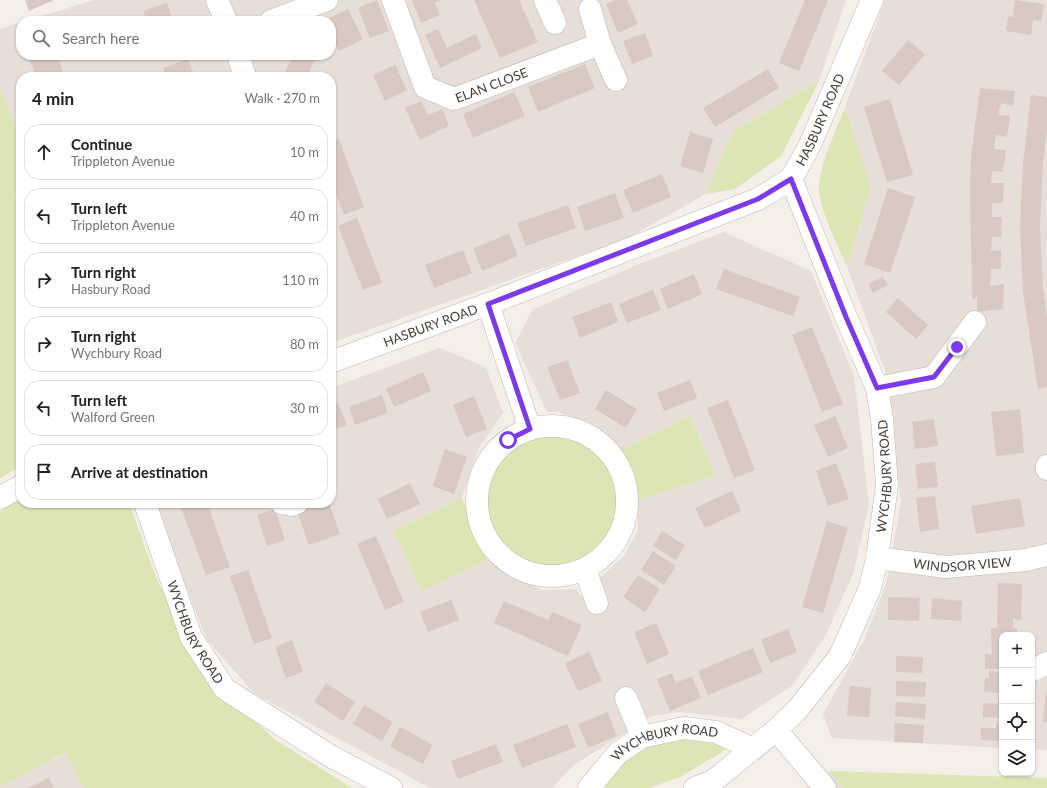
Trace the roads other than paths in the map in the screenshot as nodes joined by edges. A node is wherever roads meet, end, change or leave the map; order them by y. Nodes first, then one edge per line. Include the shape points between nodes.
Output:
1 (217, 0) edge
2 (326, 0) edge
3 (393, 0) edge
4 (545, 0) edge
5 (872, 0) edge
6 (590, 9) dead end
7 (224, 16) edge
8 (284, 16) edge
9 (555, 23) dead end
10 (600, 44) junction
11 (240, 60) edge
12 (243, 72) edge
13 (616, 80) dead end
14 (791, 179) junction
15 (488, 304) junction
16 (975, 322) dead end
17 (336, 354) edge
18 (877, 388) junction
19 (530, 429) junction
20 (1047, 466) edge
21 (1047, 469) edge
22 (16, 489) edge
23 (0, 498) edge
24 (146, 508) edge
25 (1047, 555) edge
26 (877, 558) junction
27 (585, 569) junction
28 (597, 603) dead end
29 (626, 698) dead end
30 (776, 730) junction
31 (642, 737) junction
32 (753, 749) junction
33 (391, 788) edge
34 (589, 788) edge
35 (695, 788) edge
36 (825, 788) edge

1 - 7 street
2 - 8 street
3 - 10 street, ELAN CLOSE via 425,87 454,99
4 - 9 street
5 - 14 street, HASBURY ROAD via 809,147
6 - 10 street
10 - 13 street
11 - 12 street
14 - 15 street, HASBURY ROAD via 758,199
14 - 18 street, WYCHBURY ROAD
15 - 17 street, HASBURY ROAD
15 - 19 street
16 - 18 street via 934,377
18 - 26 street, WYCHBURY ROAD via 887,485
19 - 27 street via 554,426 578,431 600,443 616,462 625,485 626,510 619,534 605,554
19 - 27 street via 508,440 494,453 479,480 476,505 482,529 494,550 514,566 536,575 561,576
20 - 21 street
22 - 23 street
24 - 33 street, WYCHBURY ROAD via 191,637 225,689 332,757
25 - 26 street, WINDSOR VIEW via 1026,560 946,567
26 - 30 street, WYCHBURY ROAD via 870,588 840,656 797,710
27 - 28 street
29 - 31 street
30 - 32 street, WYCHBURY ROAD
30 - 36 street
31 - 32 street, WYCHBURY ROAD via 684,728 716,732
31 - 34 street, WYCHBURY ROAD via 618,753
32 - 35 street, WYCHBURY ROAD via 713,781

